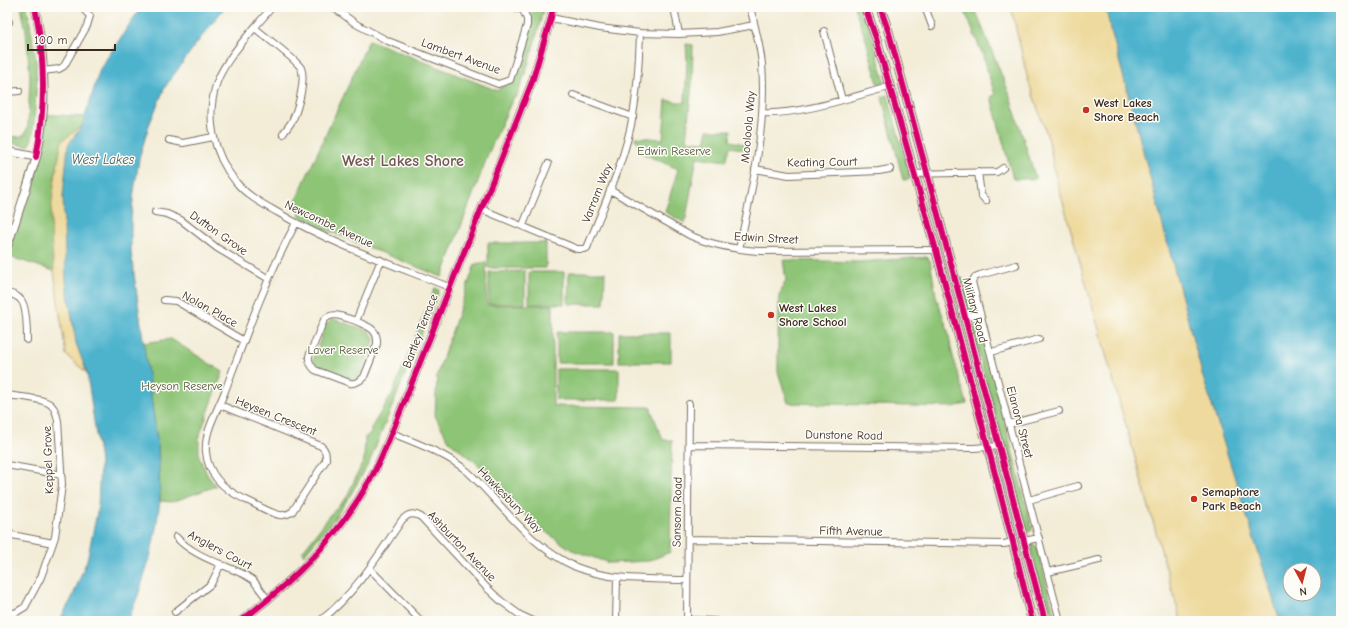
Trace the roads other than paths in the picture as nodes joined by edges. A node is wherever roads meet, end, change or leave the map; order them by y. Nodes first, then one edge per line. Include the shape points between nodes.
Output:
1 (35, 7) edge
2 (81, 7) edge
3 (272, 7) edge
4 (333, 7) edge
5 (514, 7) edge
6 (553, 7) edge
7 (674, 7) edge
8 (750, 7) edge
9 (865, 7) edge
10 (880, 7) edge
11 (925, 7) edge
12 (551, 18) junction
13 (754, 25) junction
14 (932, 26) dead end
15 (255, 28) junction
16 (824, 31) dead end
17 (640, 33) junction
18 (679, 34) junction
19 (43, 71) junction
20 (888, 87) junction
21 (19, 91) dead end
22 (7, 92) edge
23 (573, 95) dead end
24 (842, 100) junction
25 (762, 113) junction
26 (633, 117) junction
27 (283, 134) dead end
28 (213, 137) junction
29 (169, 140) dead end
30 (7, 151) edge
31 (36, 157) junction
32 (548, 164) dead end
33 (1003, 168) dead end
34 (755, 169) junction
35 (890, 169) dead end
36 (978, 172) junction
37 (927, 173) junction
38 (913, 174) junction
39 (610, 190) junction
40 (986, 201) dead end
41 (481, 209) junction
42 (154, 212) dead end
43 (296, 223) junction
44 (522, 225) junction
45 (7, 248) edge
46 (739, 250) junction
47 (936, 250) junction
48 (381, 260) junction
49 (1016, 265) dead end
50 (269, 279) junction
51 (449, 287) junction
52 (7, 293) edge
53 (164, 300) dead end
54 (980, 313) junction
55 (966, 317) junction
56 (356, 321) junction
57 (1039, 339) dead end
58 (27, 340) dead end
59 (244, 341) junction
60 (991, 352) junction
61 (7, 395) edge
62 (689, 404) dead end
63 (220, 405) junction
64 (1059, 411) dead end
65 (1009, 424) junction
66 (392, 433) junction
67 (689, 444) junction
68 (999, 446) junction
69 (987, 447) junction
70 (7, 465) edge
71 (62, 475) junction
72 (1078, 486) dead end
73 (1029, 500) junction
74 (7, 534) edge
75 (176, 537) dead end
76 (1038, 538) junction
77 (688, 539) junction
78 (1024, 541) junction
79 (1013, 542) junction
80 (53, 543) junction
81 (1099, 560) dead end
82 (221, 564) junction
83 (370, 569) junction
84 (1048, 572) junction
85 (617, 578) junction
86 (687, 580) junction
87 (268, 600) junction
88 (7, 612) edge
89 (175, 612) dead end
90 (324, 620) edge
91 (241, 621) edge
92 (420, 621) edge
93 (533, 621) edge
94 (616, 621) edge
95 (687, 621) edge
96 (715, 621) edge
97 (1032, 621) edge
98 (1045, 621) edge
99 (1060, 621) edge

1 - 19 street
2 - 19 street via 90,16 64,66
3 - 15 street, Newcombe Avenue
4 - 5 street, Lambert Avenue via 356,24 388,41 498,84 510,80 527,25 523,10
6 - 12 street, Bartley Terrace
7 - 18 street
8 - 13 street, Mooloola Way
9 - 20 main road, Military Road via 876,38
10 - 37 main road, Military Road
11 - 14 street
12 - 17 street
12 - 41 street, Bartley Terrace via 532,82
13 - 18 street via 717,32
13 - 25 street, Mooloola Way via 762,64
15 - 27 street via 295,61 303,75 293,119
15 - 28 street, Newcombe Avenue via 227,62 217,82 211,116
16 - 24 street
17 - 18 street
17 - 26 street, Varram Way
19 - 31 street via 43,114
20 - 24 street
20 - 38 main road, Military Road
21 - 22 street
23 - 26 street
24 - 25 street via 812,107
25 - 34 street, Mooloola Way
26 - 39 street, Varram Way
28 - 29 street via 183,143
28 - 43 street, Newcombe Avenue via 220,156 236,183
30 - 31 street
31 - 45 street
32 - 44 street
33 - 36 street via 997,172
34 - 35 street, Keating Court via 789,175
34 - 46 street, Mooloola Way
36 - 37 street
36 - 40 street via 981,195
37 - 38 street
37 - 55 main road, Military Road
38 - 47 main road, Military Road
39 - 44 street, Varram Way via 587,248 577,249
39 - 46 street, Edwin Street via 696,238
41 - 44 street, Varram Way
41 - 51 street, Bartley Terrace
42 - 50 street, Dutton Grove via 181,220 217,248
43 - 48 street, Newcombe Avenue
43 - 50 street, Heysen Crescent
46 - 47 street, Edwin Street
47 - 69 main road, Military Road
48 - 51 street, Newcombe Avenue
48 - 56 street
49 - 54 street, Elanora Street via 975,277 972,282
50 - 59 street, Heysen Crescent
51 - 66 street, Bartley Terrace
52 - 58 street via 21,300 23,304
53 - 59 street, Nolan Place via 176,301
54 - 55 street
54 - 60 street, Elanora Street
55 - 68 main road, Military Road
56 - 56 street via 337,314 324,320 309,356 309,362 315,370 350,383 364,377 377,339 373,330
57 - 60 street
59 - 63 street, Heysen Crescent
60 - 65 street, Elanora Street
61 - 71 street, Keppel Grove via 52,405 58,421
62 - 67 street, Sansom Road
63 - 63 street, Heysen Crescent via 206,443 208,460 217,480 233,494 278,515 292,512 326,460 323,448
64 - 65 street
65 - 73 street, Elanora Street
66 - 85 street, Hawkesbury Way via 440,453 468,472 522,530 553,555 576,567
66 - 87 street, Bartley Terrace via 370,480 346,518 316,555
67 - 69 street, Dunstone Road
67 - 77 street, Sansom Road
68 - 69 street, Dunstone Road
68 - 78 main road, Military Road
69 - 79 main road, Military Road
70 - 71 street
71 - 80 street, Keppel Grove
72 - 73 street
73 - 76 street, Elanora Street
74 - 80 street
75 - 82 street, Anglers Court via 183,545
76 - 78 street
76 - 84 street, Elanora Street
77 - 79 street, Fifth Avenue via 1004,544
77 - 86 street, Sansom Road
78 - 98 main road, Military Road
79 - 97 main road, Military Road
80 - 88 street, Keppel Grove via 41,577 24,607 15,613
81 - 84 street
82 - 87 street, Anglers Court via 252,580
82 - 89 street via 211,584
83 - 90 street, Ashburton Avenue
83 - 92 street
83 - 93 street, Ashburton Avenue via 402,520 406,516 416,514 501,601
84 - 99 street, Elanora Street
85 - 86 street, Hawkesbury Way
85 - 94 street
86 - 95 street, Sansom Road
87 - 91 street, Bartley Terrace
95 - 96 street

